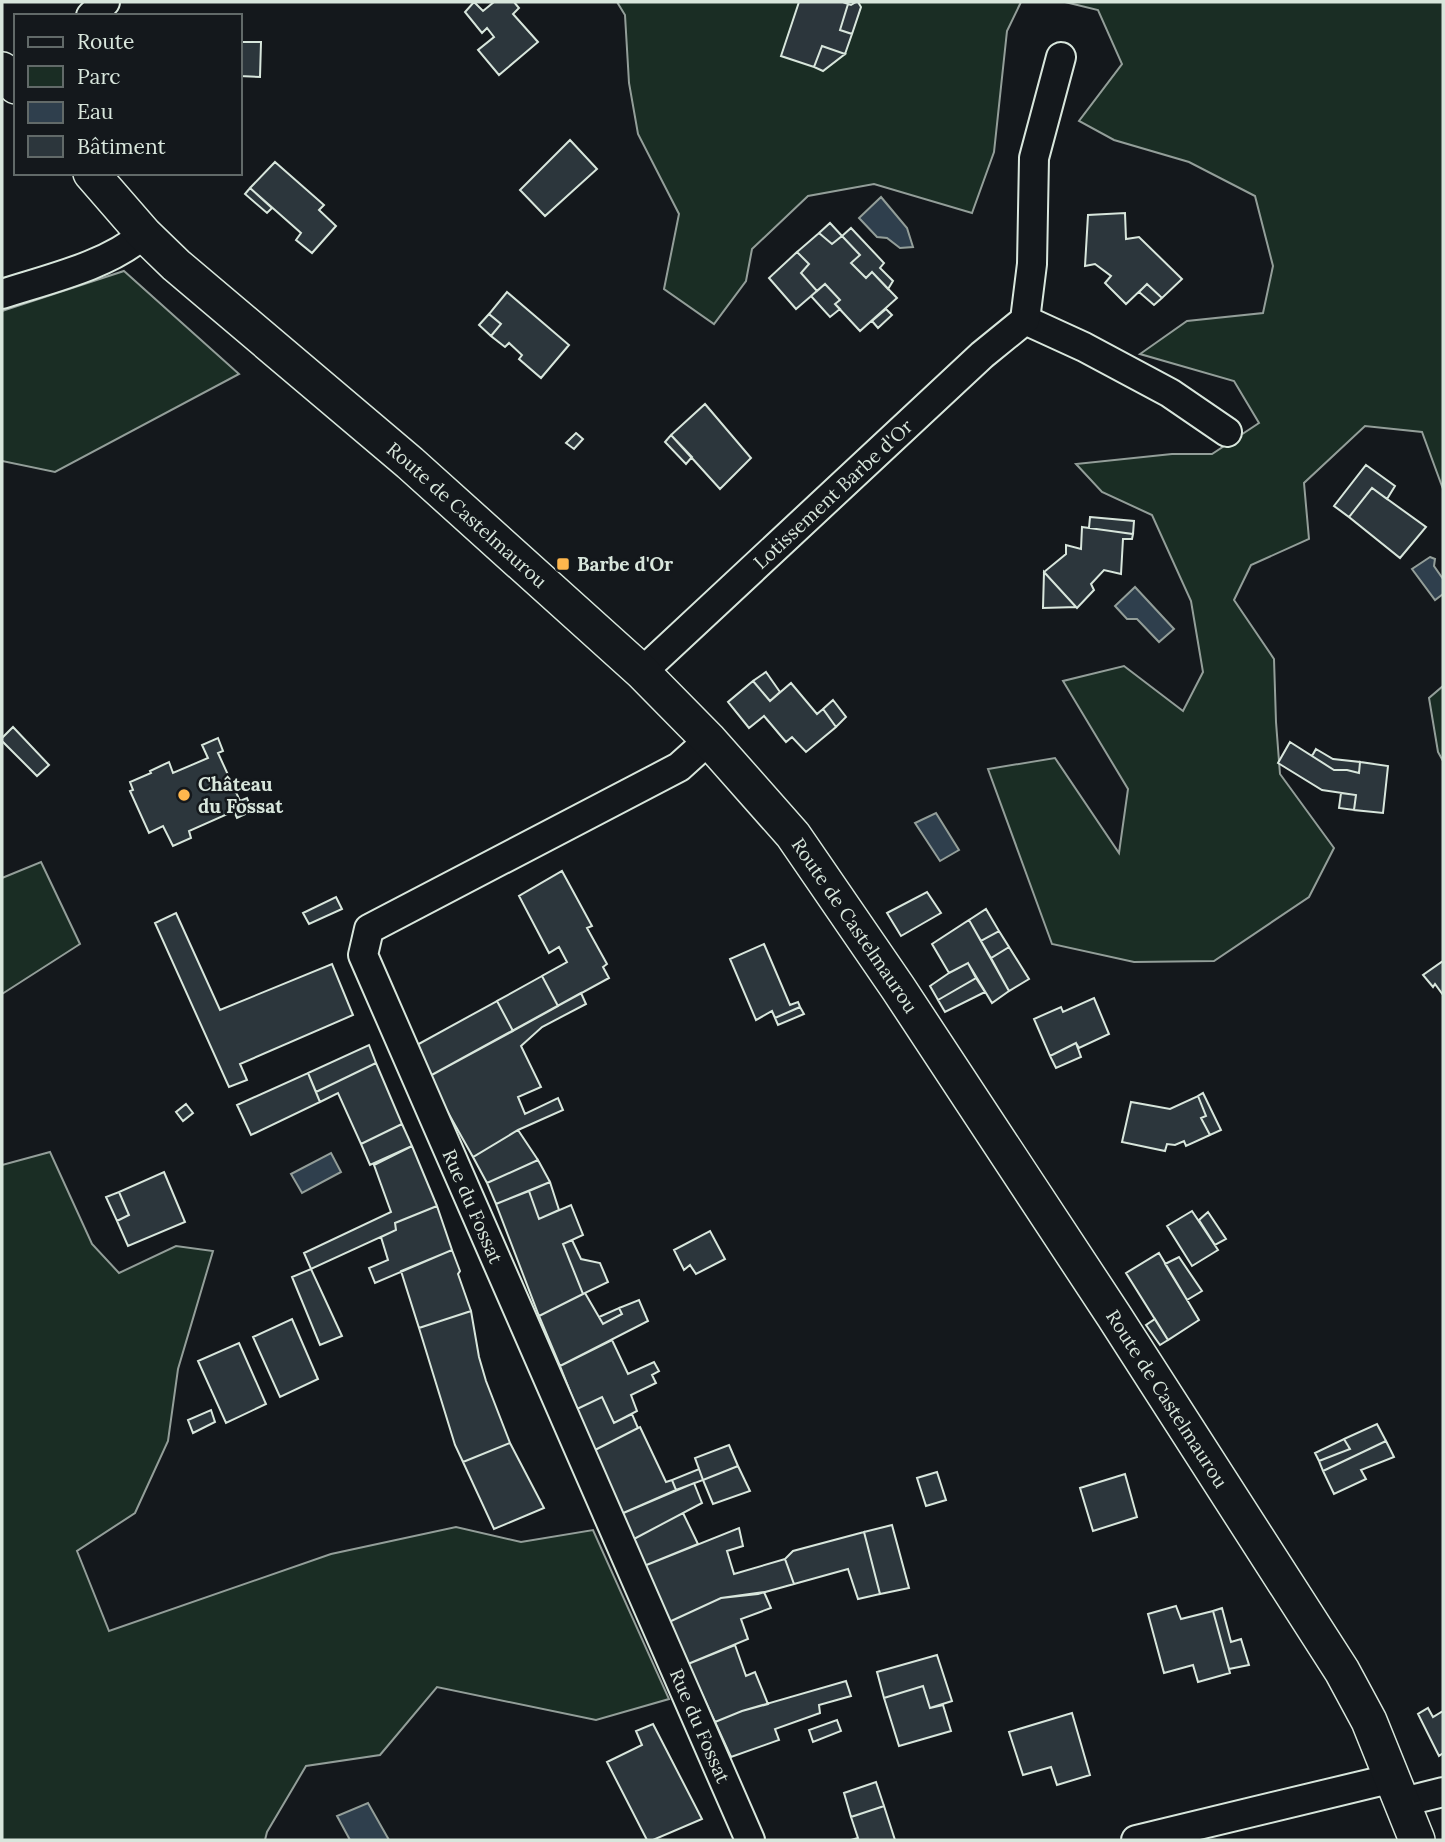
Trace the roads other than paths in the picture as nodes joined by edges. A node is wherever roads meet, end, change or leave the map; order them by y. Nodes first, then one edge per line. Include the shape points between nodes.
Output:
1 (1061, 57) dead end
2 (2, 70) edge
3 (14, 84) edge
4 (93, 175) edge
5 (144, 234) junction
6 (2, 294) edge
7 (1025, 320) junction
8 (1227, 432) dead end
9 (642, 672) junction
10 (709, 740) junction
11 (1397, 1791) junction
12 (1443, 1793) edge
13 (750, 1840) edge
14 (1136, 1840) edge
15 (1417, 1840) edge

1 - 7 street via 1034,158 1032,264
2 - 3 street
4 - 5 street, Route de Castelmaurou
5 - 6 street via 96,263
5 - 9 street, Route de Castelmaurou via 410,463
7 - 8 street via 1170,393
7 - 9 street, Lotissement Barbe d'Or via 971,364
9 - 10 street, Route de Castelmaurou
10 - 11 street, Route de Castelmaurou via 793,835 1114,1316 1342,1671
10 - 13 street, Rue du Fossat via 678,767 369,929 363,955
11 - 12 street via 1419,1798
11 - 14 street via 1377,1782
11 - 15 street, Route de Castelmaurou

